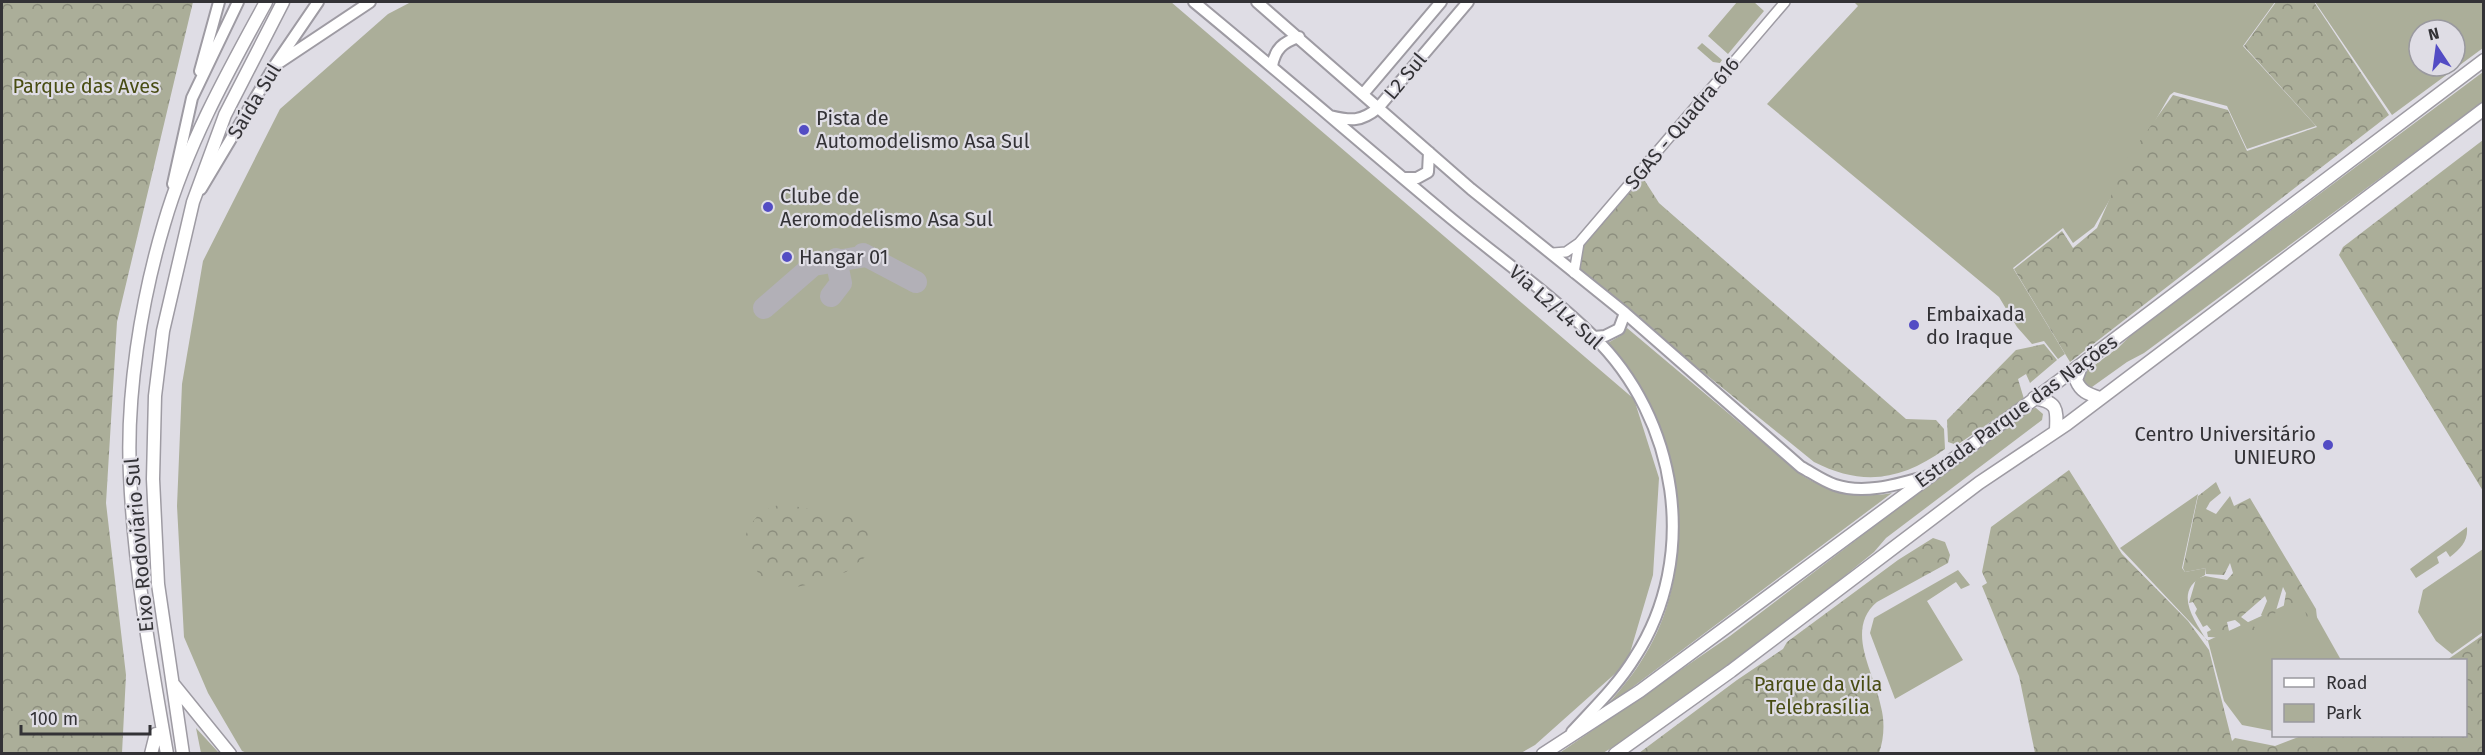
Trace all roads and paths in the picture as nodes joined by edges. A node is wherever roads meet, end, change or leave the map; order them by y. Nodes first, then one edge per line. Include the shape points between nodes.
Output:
1 (219, 2) edge
2 (238, 2) edge
3 (266, 2) edge
4 (283, 2) edge
5 (318, 2) edge
6 (370, 2) edge
7 (1194, 2) edge
8 (1257, 2) edge
9 (1442, 2) edge
10 (1468, 2) edge
11 (1785, 2) edge
12 (1299, 37) junction
13 (2484, 60) edge
14 (275, 65) junction
15 (1272, 66) junction
16 (1363, 94) junction
17 (192, 98) junction
18 (1378, 108) junction
19 (2484, 109) edge
20 (1327, 115) junction
21 (1429, 152) junction
22 (1403, 178) junction
23 (194, 202) junction
24 (164, 223) junction
25 (1579, 243) junction
26 (1553, 253) junction
27 (1574, 273) junction
28 (1624, 313) junction
29 (1594, 337) junction
30 (2083, 363) junction
31 (2034, 398) junction
32 (2100, 398) junction
33 (2056, 430) junction
34 (1928, 476) junction
35 (174, 685) junction
36 (156, 691) junction
37 (156, 734) junction
38 (1562, 743) junction
39 (184, 749) edge
40 (151, 753) edge
41 (159, 753) edge
42 (167, 753) edge
43 (230, 753) edge
44 (1543, 753) edge
45 (1615, 753) edge

1 - 17 main road
2 - 17 main road
3 - 24 highway, Eixo Rodoviário Sul via 195,139
4 - 23 highway, Eixo Rodoviário Sul via 225,115
5 - 14 main road, Saída Sul
6 - 14 main road
7 - 15 main road, Via L2/L4 Sul
8 - 12 main road, Via L2/L4 Sul
9 - 16 main road, L2 Sul
10 - 18 main road, L2 Sul
11 - 25 street, SGAS - Quadra 616
12 - 15 main road via 1278,48
12 - 16 main road, Via L2/L4 Sul
13 - 30 highway, Estrada Parque das Nações
14 - 23 main road, Saída Sul
15 - 20 main road, Via L2/L4 Sul
16 - 18 main road, Via L2/L4 Sul
17 - 24 main road
18 - 20 main road, L2 Sul via 1357,121
18 - 21 main road, Via L2/L4 Sul
19 - 32 highway, Estrada Parque das Nações
20 - 22 main road, Via L2/L4 Sul
21 - 22 main road via 1428,171 1417,178
21 - 26 main road, Via L2/L4 Sul
22 - 29 main road, Via L2/L4 Sul
23 - 35 highway, Eixo Rodoviário Sul via 163,331 155,396 153,479 158,584
24 - 36 highway, Eixo Rodoviário Sul via 148,285 132,396 129,474 138,571
25 - 26 street, SGAS - Quadra 616 via 1566,252
25 - 27 street
26 - 27 main road, Via L2/L4 Sul
27 - 28 main road, Via L2/L4 Sul
28 - 29 main road via 1619,328
28 - 34 main road, Via L2/L4 Sul via 1801,467 1835,485 1857,489
29 - 38 main road, Via L2/L4 Sul via 1634,387 1660,440 1670,483 1673,532 1668,579 1635,657
30 - 31 highway, Estrada Parque das Nações
30 - 32 highway via 2076,380 2079,387
31 - 33 highway via 2053,405
31 - 34 highway, Estrada Parque das Nações
32 - 33 highway, Estrada Parque das Nações
33 - 45 highway, Estrada Parque das Nações
34 - 38 highway, Estrada Parque das Nações via 1640,691
35 - 39 highway, Eixo Rodoviário Sul
35 - 43 highway
36 - 37 highway
36 - 42 highway, Eixo Rodoviário Sul
37 - 40 highway
37 - 41 highway
38 - 44 highway, Estrada Parque das Nações

